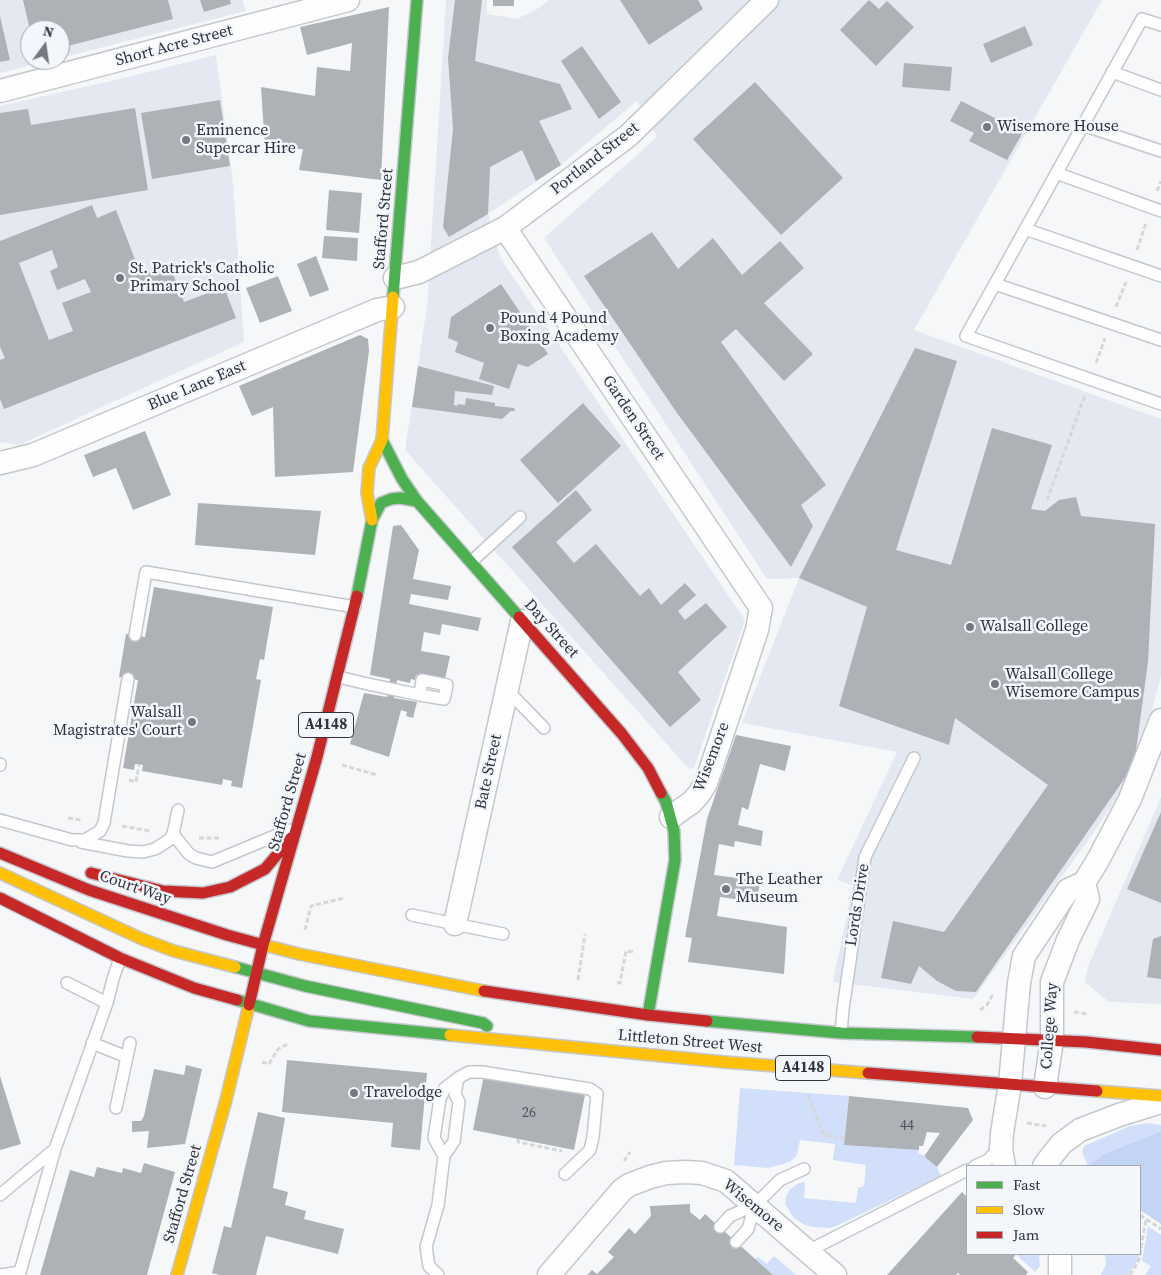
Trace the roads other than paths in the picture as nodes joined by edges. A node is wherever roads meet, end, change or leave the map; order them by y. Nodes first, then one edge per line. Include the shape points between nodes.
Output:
1 (348, 0) edge
2 (417, 0) edge
3 (767, 0) edge
4 (1161, 25) edge
5 (1112, 72) junction
6 (1161, 90) edge
7 (0, 91) edge
8 (1083, 125) junction
9 (1161, 151) edge
10 (1056, 173) junction
11 (1161, 211) edge
12 (504, 228) junction
13 (1025, 229) junction
14 (1161, 276) edge
15 (395, 278) junction
16 (995, 284) junction
17 (393, 306) junction
18 (1161, 340) edge
19 (1161, 404) edge
20 (382, 440) junction
21 (0, 463) edge
22 (381, 467) dead end
23 (417, 501) junction
24 (520, 517) dead end
25 (372, 520) junction
26 (471, 562) junction
27 (355, 607) junction
28 (761, 608) joint
29 (522, 621) junction
30 (135, 636) dead end
31 (338, 677) junction
32 (128, 679) dead end
33 (507, 690) junction
34 (420, 695) dead end
35 (1161, 720) edge
36 (544, 728) dead end
37 (914, 758) dead end
38 (178, 810) dead end
39 (671, 818) junction
40 (0, 820) edge
41 (298, 828) junction
42 (173, 834) junction
43 (72, 840) junction
44 (0, 852) edge
45 (64, 866) dead end
46 (35, 868) junction
47 (83, 871) dead end
48 (0, 873) edge
49 (1084, 883) junction
50 (0, 898) edge
51 (412, 915) dead end
52 (455, 924) junction
53 (504, 934) dead end
54 (263, 945) junction
55 (120, 958) junction
56 (256, 974) junction
57 (67, 983) dead end
58 (107, 1003) junction
59 (249, 1005) junction
60 (648, 1015) junction
61 (634, 1024) dead end
62 (841, 1033) junction
63 (1013, 1038) junction
64 (612, 1039) dead end
65 (502, 1040) junction
66 (1052, 1040) junction
67 (92, 1043) junction
68 (130, 1043) dead end
69 (597, 1049) junction
70 (1161, 1050) edge
71 (127, 1057) junction
72 (458, 1078) junction
73 (1010, 1084) junction
74 (1045, 1087) junction
75 (1161, 1096) edge
76 (1161, 1102) edge
77 (116, 1108) dead end
78 (55, 1149) junction
79 (444, 1156) junction
80 (1003, 1156) edge
81 (977, 1165) edge
82 (1045, 1165) edge
83 (804, 1169) dead end
84 (966, 1171) edge
85 (565, 1174) dead end
86 (0, 1195) edge
87 (755, 1205) junction
88 (720, 1227) dead end
89 (736, 1242) dead end
90 (816, 1247) dead end
91 (1060, 1255) edge
92 (0, 1275) edge
93 (177, 1275) edge
94 (438, 1275) edge
95 (549, 1275) edge
96 (835, 1275) edge
97 (1060, 1275) edge

1 - 7 street, Short Acre Street
2 - 15 main road, Stafford Street
3 - 12 street, Portland Street via 628,136
4 - 5 lane via 1142,19
5 - 6 lane
5 - 8 lane
8 - 9 lane
8 - 10 lane
10 - 11 lane
10 - 13 lane
12 - 15 street, Portland Street via 419,272
12 - 28 street, Garden Street
13 - 14 lane
13 - 16 lane
15 - 17 main road, Stafford Street
16 - 18 lane
16 - 19 lane via 966,336
17 - 20 main road, Stafford Street
17 - 21 street, Blue Lane East via 33,455
20 - 22 lane
20 - 23 main road, Stafford Street
20 - 25 main road, Stafford Street via 369,468 366,492
23 - 25 main road, Stafford Street / A4148 via 381,499
23 - 26 main road, Day Street
24 - 26 lane
25 - 27 main road, Stafford Street / A4148
26 - 29 main road, Day Street
27 - 30 lane via 146,572
27 - 31 main road, Stafford Street / A4148
28 - 39 street, Wisemore via 706,783 700,794
29 - 33 street, Bate Street
29 - 39 main road, Day Street via 637,753 658,786
31 - 34 lane
31 - 41 main road, Stafford Street / A4148
32 - 43 lane via 104,823 100,831 85,840
33 - 36 lane
33 - 52 street, Bate Street
35 - 49 street, College Way via 1130,798
37 - 62 lane, Lords Drive via 865,857
38 - 42 lane
39 - 60 main road via 675,860
40 - 43 lane
41 - 42 lane via 212,862 188,854
41 - 47 main road via 265,869 230,886 202,893 163,891
41 - 54 main road, Stafford Street / A4148
42 - 43 lane via 163,845 143,852
44 - 46 main road, Court Way / A4148
45 - 46 main road
46 - 54 main road, Court Way / A4148 via 135,906
48 - 56 main road via 142,939
49 - 63 street, College Way via 1068,890 1024,956
49 - 66 street, College Way via 1088,899 1052,982
50 - 55 main road, A4148
51 - 52 lane
52 - 53 lane
54 - 56 main road, Stafford Street
54 - 60 main road, Littleton Street West / A4148 via 462,988
55 - 58 lane
55 - 59 main road, A4148 via 194,988
56 - 59 main road, Stafford Street
56 - 65 main road via 483,1023
57 - 58 lane
58 - 67 lane
59 - 65 main road, Littleton Street West / A4148 via 327,1024
59 - 93 main road, Stafford Street
60 - 61 main road
60 - 62 main road, Littleton Street West / A4148
62 - 63 main road, Littleton Street West / A4148
63 - 66 main road, Littleton Street West / A4148
63 - 73 street, College Way
64 - 69 main road
65 - 69 main road, Littleton Street West / A4148
66 - 70 main road, Littleton Street West / A4148
66 - 74 street, College Way
67 - 71 lane
67 - 78 lane
68 - 71 lane
69 - 73 main road, Littleton Street West / A4148
71 - 77 lane
72 - 79 lane via 455,1094 459,1102 454,1141
72 - 79 lane via 445,1088 440,1099 434,1138
72 - 85 lane via 469,1072 482,1072 590,1089 597,1094 590,1150
73 - 74 main road, Littleton Street West / A4148
73 - 80 street, College Way
74 - 75 main road, Littleton Street West / A4148
76 - 82 street via 1080,1130 1063,1142
78 - 86 lane
78 - 92 lane via 20,1272
79 - 94 lane via 438,1205 426,1247 430,1266
80 - 81 lane
83 - 87 lane via 780,1180
84 - 90 lane
87 - 88 lane via 730,1216
87 - 89 lane via 748,1229
87 - 95 street, Wisemore via 726,1181 702,1173 666,1173 640,1180 622,1190
87 - 96 street, Wisemore
91 - 97 street

